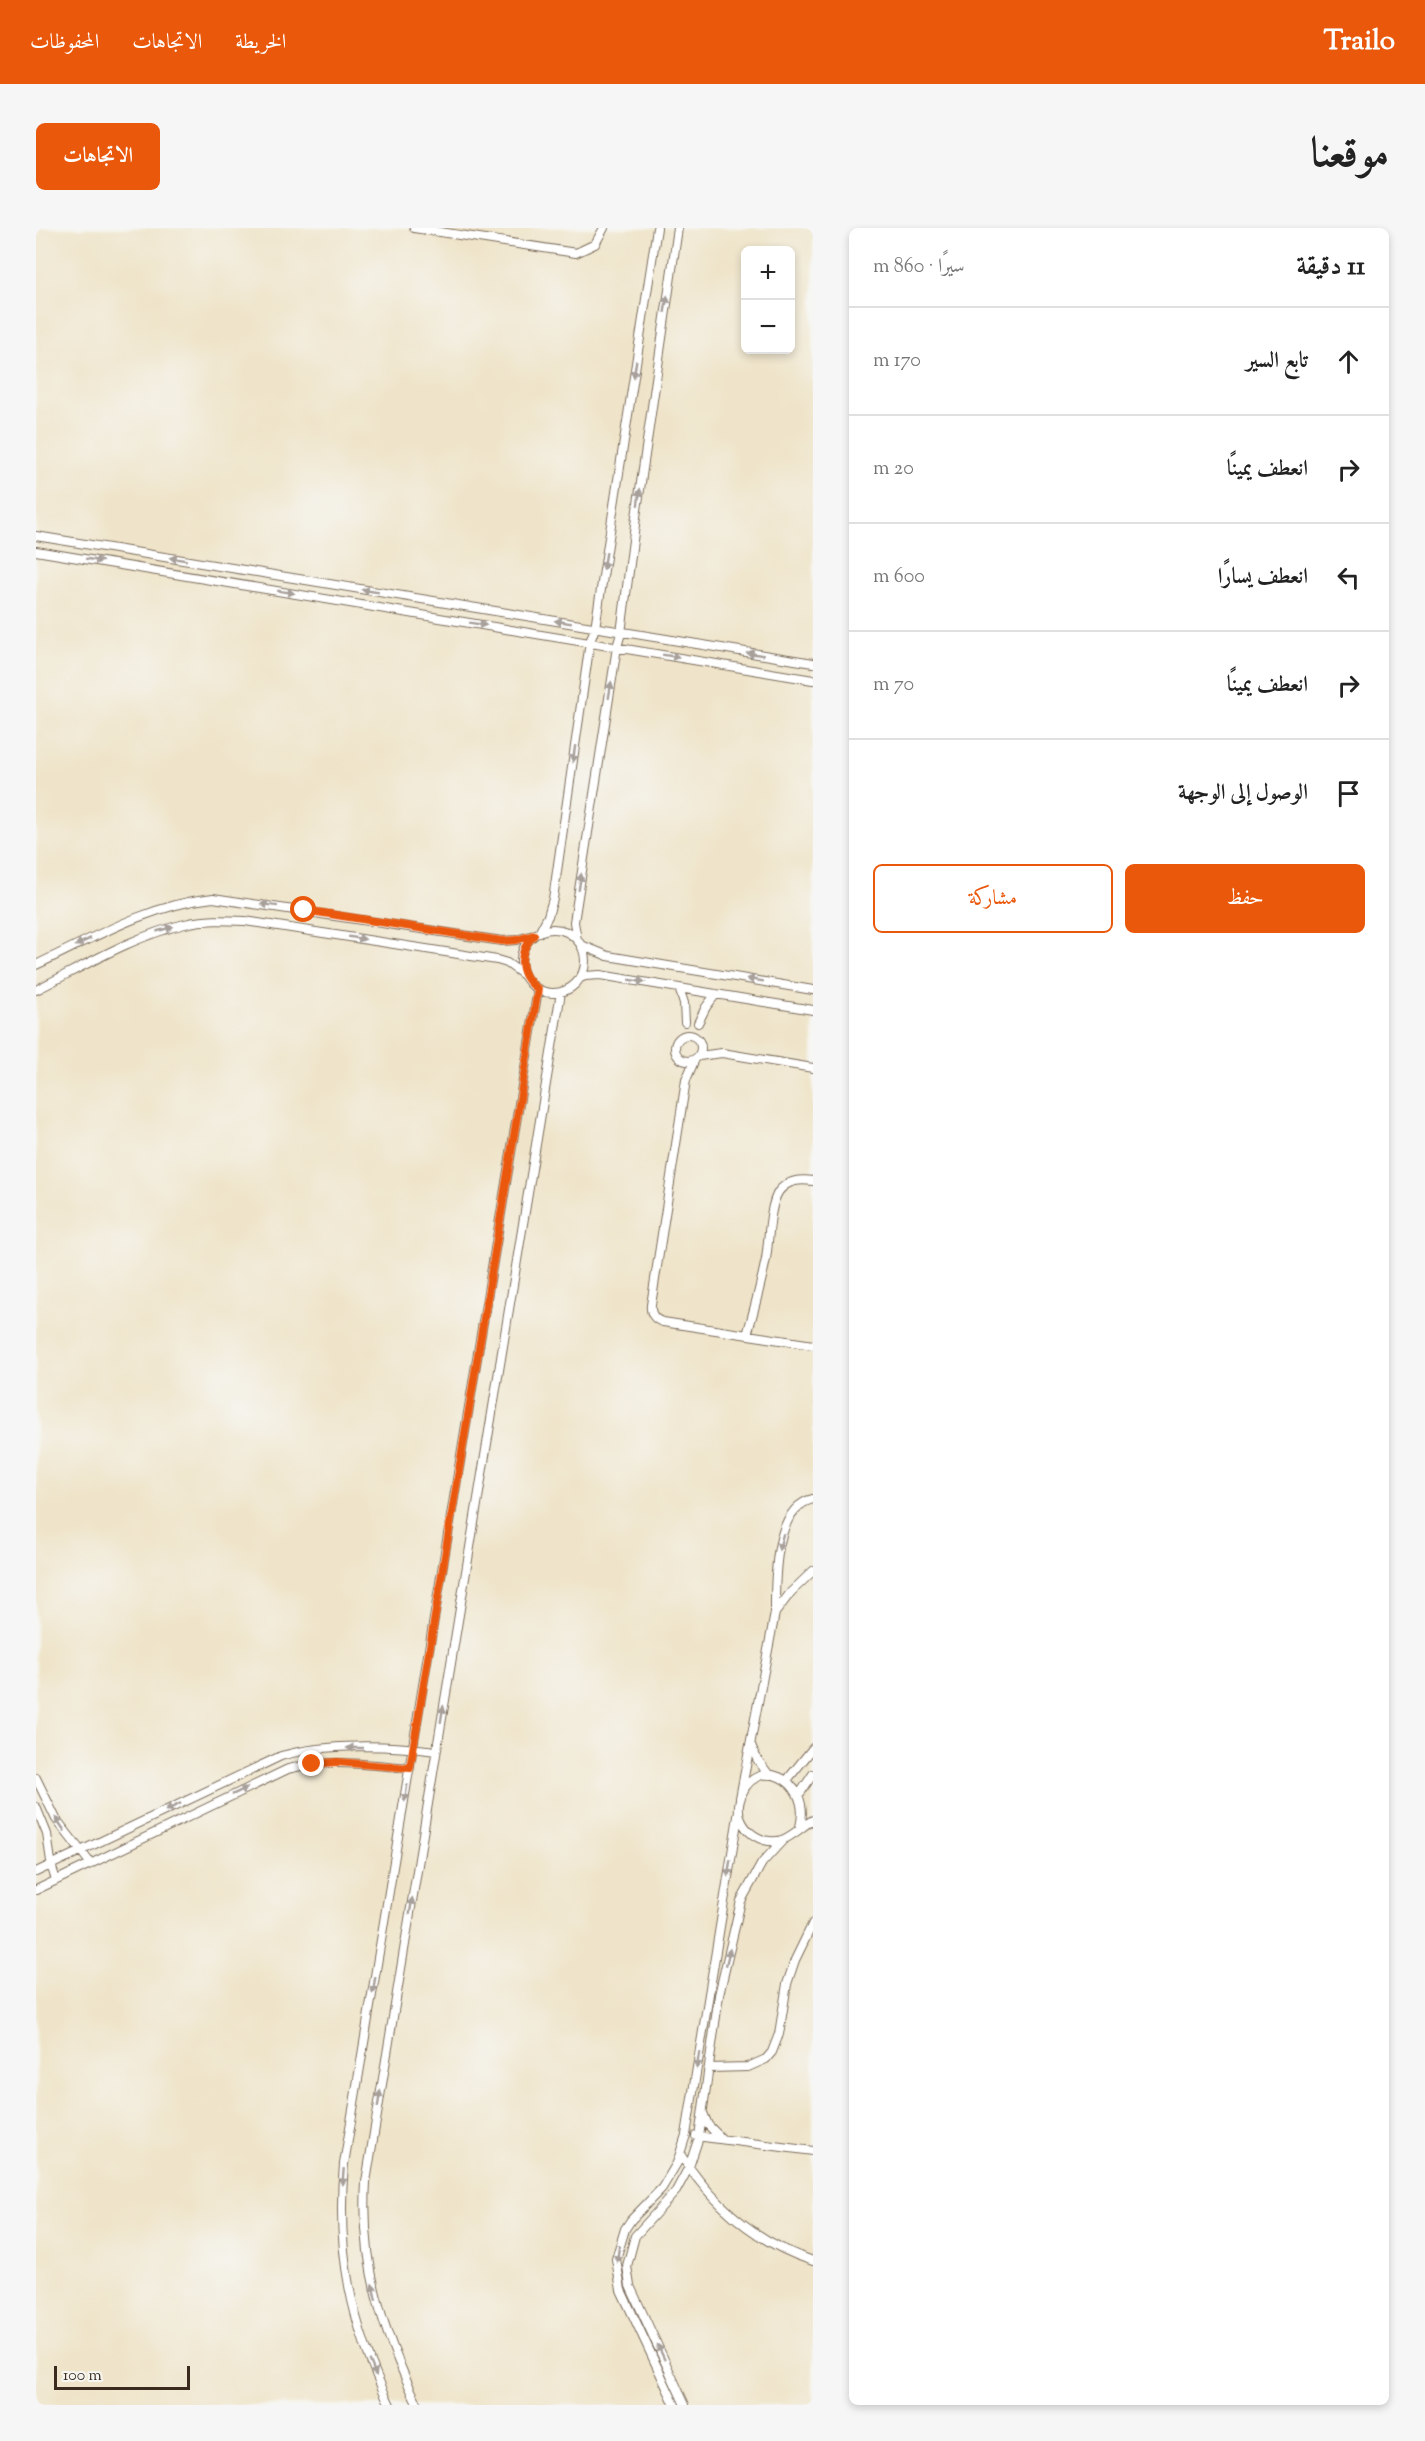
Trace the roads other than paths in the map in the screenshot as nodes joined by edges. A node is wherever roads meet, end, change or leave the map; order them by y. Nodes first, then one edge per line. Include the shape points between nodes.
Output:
1 (414, 228) edge
2 (604, 228) edge
3 (657, 228) edge
4 (678, 228) edge
5 (36, 536) edge
6 (36, 551) edge
7 (595, 628) junction
8 (621, 633) junction
9 (590, 642) junction
10 (616, 648) junction
11 (813, 663) edge
12 (813, 680) edge
13 (536, 934) junction
14 (579, 943) junction
15 (36, 965) edge
16 (525, 976) junction
17 (580, 978) junction
18 (679, 988) junction
19 (538, 989) junction
20 (36, 990) edge
21 (813, 990) edge
22 (561, 992) junction
23 (716, 994) junction
24 (813, 1010) edge
25 (684, 1029) junction
26 (696, 1030) junction
27 (700, 1043) junction
28 (722, 1053) junction
29 (697, 1057) junction
30 (681, 1059) junction
31 (813, 1068) edge
32 (686, 1080) junction
33 (813, 1181) edge
34 (747, 1335) junction
35 (813, 1346) edge
36 (813, 1499) edge
37 (813, 1572) edge
38 (775, 1614) junction
39 (750, 1742) junction
40 (414, 1748) junction
41 (813, 1748) edge
42 (436, 1751) junction
43 (410, 1768) junction
44 (813, 1774) edge
45 (769, 1775) junction
46 (36, 1778) edge
47 (788, 1779) junction
48 (802, 1792) junction
49 (813, 1797) edge
50 (740, 1798) junction
51 (36, 1807) edge
52 (739, 1810) junction
53 (813, 1820) edge
54 (800, 1827) junction
55 (783, 1840) junction
56 (82, 1851) junction
57 (91, 1864) junction
58 (51, 1865) junction
59 (36, 1872) edge
60 (56, 1880) junction
61 (36, 1890) edge
62 (813, 1923) edge
63 (709, 1994) junction
64 (719, 1995) junction
65 (709, 2068) junction
66 (702, 2111) junction
67 (686, 2135) junction
68 (699, 2137) junction
69 (724, 2140) junction
70 (813, 2151) edge
71 (681, 2154) junction
72 (689, 2167) junction
73 (631, 2220) junction
74 (641, 2227) junction
75 (813, 2261) edge
76 (390, 2405) edge
77 (418, 2405) edge
78 (675, 2405) edge
79 (685, 2405) edge

1 - 2 street via 576,253 595,244
3 -> 7 street
8 -> 4 street
7 -> 5 street
6 -> 9 street
7 - 8 street
7 - 9 street
8 - 10 street
11 -> 8 street
9 - 10 street
9 -> 13 street via 551,908
10 -> 12 street
14 -> 10 street via 574,922
13 - 14 street via 559,930
13 -> 15 street via 502,941 213,898 186,901 141,915
13 - 16 street via 522,954
14 - 17 street via 585,965
21 -> 14 street via 608,956
16 - 19 street
20 -> 16 street via 153,933 211,920 245,921 496,960
17 -> 18 street via 600,975
17 - 22 street
18 - 23 street
18 - 25 street via 684,1003
19 - 22 street
19 - 40 street
42 -> 22 street
23 - 24 street
23 - 26 street
25 - 26 street
25 - 30 street via 675,1046
26 - 27 street
27 - 28 street
27 - 29 street
28 - 29 street
28 - 31 street
29 - 30 street
29 - 32 street
30 - 32 street
32 - 34 street via 651,1309 659,1321
33 - 34 street via 790,1182 775,1199
34 - 35 street
36 -> 38 street via 801,1502 789,1515 776,1570
37 - 38 street
38 - 39 street
39 - 45 street
39 - 50 street
40 - 42 street
40 - 43 street
40 -> 56 street via 321,1749 281,1756
41 - 47 street
77 -> 42 street via 377,2307 367,2254 365,2202
57 -> 43 street via 288,1769 337,1762
43 -> 76 street via 344,2164 341,2211 351,2303 364,2347
44 - 48 street
45 - 47 street
45 - 50 street via 751,1782
56 -> 46 street via 56,1819
47 - 48 street
48 - 49 street
48 - 54 street via 806,1810
50 - 52 street
51 - 58 street via 47,1834
52 - 55 street via 744,1827 758,1838
52 -> 63 street
53 - 54 street
54 - 55 street
64 -> 55 street via 741,1901 762,1863
56 - 57 street
56 - 58 street
57 - 60 street
58 - 59 street
58 - 60 street
60 - 61 street
62 - 65 street via 790,1976 772,2052 748,2067
63 - 64 street
63 -> 67 street
64 - 65 street
65 - 66 street
66 - 68 street
66 - 69 street via 708,2125
67 - 68 street
67 - 71 street
68 - 69 street
68 - 72 street
69 - 70 street
71 - 72 street
71 - 73 street via 662,2188
72 - 74 street via 667,2202
72 - 75 street via 736,2220 776,2246
73 - 74 street
73 -> 78 street via 618,2249 618,2280
79 -> 74 street via 630,2286 628,2255

